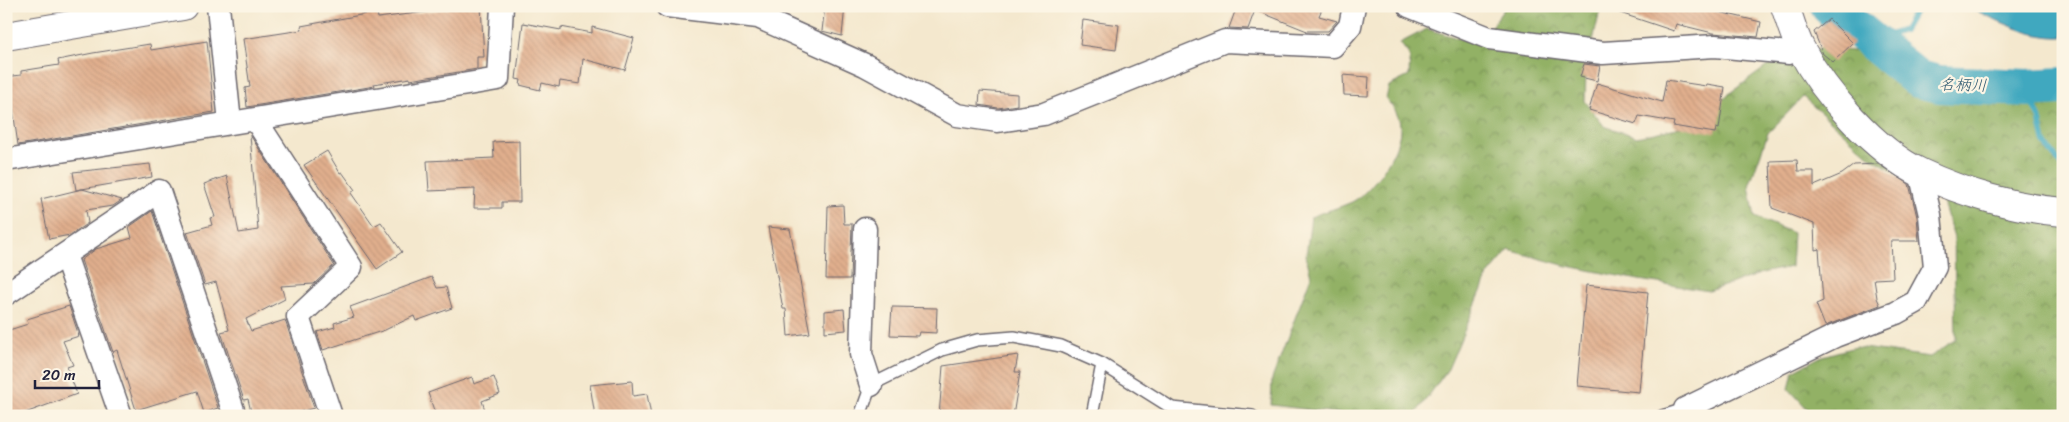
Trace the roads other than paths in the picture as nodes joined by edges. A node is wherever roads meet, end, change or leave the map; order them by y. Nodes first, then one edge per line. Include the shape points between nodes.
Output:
1 (183, 6) edge
2 (218, 6) edge
3 (502, 6) edge
4 (667, 6) edge
5 (1354, 6) edge
6 (1409, 6) edge
7 (1785, 6) edge
8 (6, 36) edge
9 (1800, 48) junction
10 (255, 119) junction
11 (230, 123) junction
12 (6, 160) edge
13 (1920, 172) junction
14 (2063, 212) edge
15 (865, 229) dead end
16 (65, 254) junction
17 (6, 294) edge
18 (1102, 364) junction
19 (871, 385) junction
20 (1687, 412) edge
21 (121, 416) edge
22 (235, 416) edge
23 (331, 416) edge
24 (860, 416) edge
25 (1092, 416) edge
26 (1252, 416) edge
27 (1662, 416) edge

1 - 8 street
2 - 11 street
3 - 10 street via 498,79
4 - 5 street via 758,17 865,64 957,115 998,121 1044,114 1225,41 1333,46 1350,26
6 - 9 street via 1489,38 1603,52 1715,46 1789,53
7 - 9 street
9 - 13 street via 1830,94 1879,146
10 - 11 street
10 - 23 street via 351,267 298,317
11 - 12 street
13 - 14 street via 1976,194
13 - 20 street via 1930,215 1935,267 1916,302 1835,336
15 - 19 street via 861,354
16 - 17 street
16 - 21 street
16 - 22 street via 159,191
18 - 19 lane via 1061,346 1014,337 977,340 942,350
18 - 25 lane
18 - 26 lane via 1172,408
19 - 24 lane
20 - 27 lane

